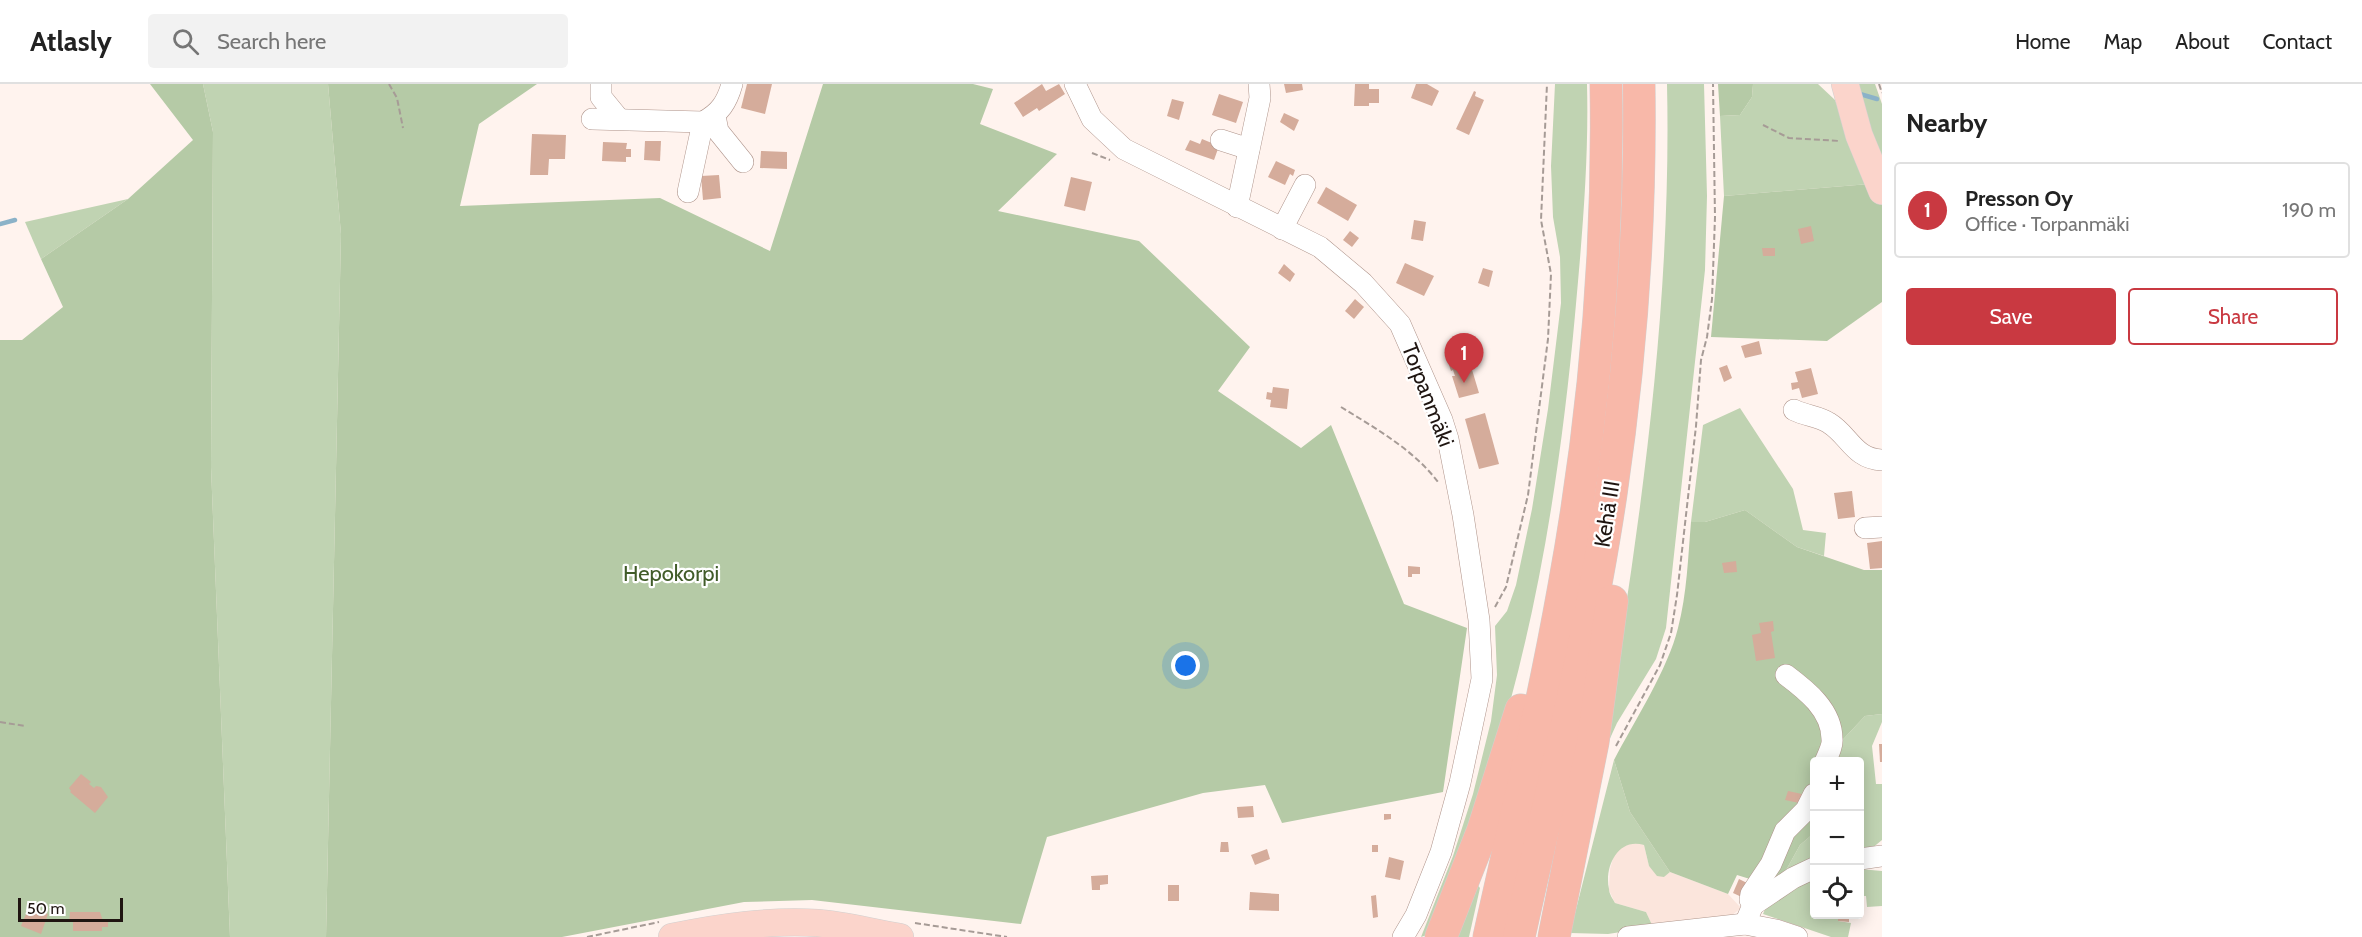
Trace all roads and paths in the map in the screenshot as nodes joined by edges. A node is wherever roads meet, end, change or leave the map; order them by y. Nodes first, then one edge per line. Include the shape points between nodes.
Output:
1 (389, 84) edge
2 (601, 84) edge
3 (732, 84) edge
4 (1075, 84) edge
5 (1259, 84) edge
6 (1546, 84) edge
7 (1606, 84) edge
8 (1639, 84) edge
9 (1713, 84) edge
10 (1845, 84) edge
11 (1879, 84) edge
12 (1882, 93) edge
13 (592, 119) dead end
14 (619, 119) junction
15 (709, 119) junction
16 (1763, 125) dead end
17 (403, 128) dead end
18 (1859, 135) junction
19 (1221, 140) dead end
20 (1250, 149) junction
21 (743, 162) dead end
22 (1305, 185) dead end
23 (1882, 191) edge
24 (688, 192) dead end
25 (1237, 207) junction
26 (1282, 229) junction
27 (1627, 368) junction
28 (1341, 407) dead end
29 (1794, 410) dead end
30 (1882, 460) edge
31 (1438, 482) dead end
32 (1577, 510) junction
33 (1479, 620) junction
34 (1785, 675) dead end
35 (0, 722) edge
36 (25, 726) dead end
37 (1614, 751) dead end
38 (1827, 757) edge
39 (1810, 803) edge
40 (1882, 856) edge
41 (1864, 858) edge
42 (1810, 870) edge
43 (1749, 915) junction
44 (672, 937) edge
45 (900, 937) edge
46 (1403, 937) edge
47 (1441, 937) edge
48 (1489, 937) edge
49 (1519, 937) edge
50 (1554, 937) edge
51 (1628, 937) edge
52 (1797, 937) edge

1 - 17 path via 397,98
2 - 14 street via 601,97
3 - 15 street via 727,100
4 - 25 street, Torpanmäki via 1092,119 1124,149
5 - 20 street
6 - 33 path via 1541,220 1551,274 1548,339 1528,495 1513,562 1498,605
7 - 32 highway, Kehä III via 1603,264
8 - 27 highway, Kehä III via 1635,266
9 - 37 path via 1712,299 1701,360 1677,595 1671,633 1660,665
10 - 18 main road
11 - 12 path
13 - 14 street
14 - 15 street
15 - 21 street
15 - 24 street
16 - 18 path via 1789,138 1846,141
18 - 23 main road
19 - 20 street
20 - 25 street
22 - 26 street
25 - 26 street, Torpanmäki
26 - 33 street, Torpanmäki via 1325,241 1400,324 1448,439
27 - 49 highway, Kehä III via 1611,495 1588,623
27 - 50 highway via 1630,450 1608,627 1593,742
28 - 31 path via 1426,466
29 - 30 street via 1833,424 1859,452 1872,460
32 - 47 highway via 1554,576 1527,692 1483,830
32 - 48 highway, Kehä III via 1543,697
33 - 46 street, Torpanmäki via 1482,679 1460,783 1441,852
34 - 38 street via 1815,700 1827,720 1833,740
35 - 36 path
39 - 43 street via 1785,831 1771,864 1751,894
40 - 41 street
42 - 43 street via 1793,878
43 - 51 street
43 - 52 street
44 - 45 main road via 767,922 819,923

